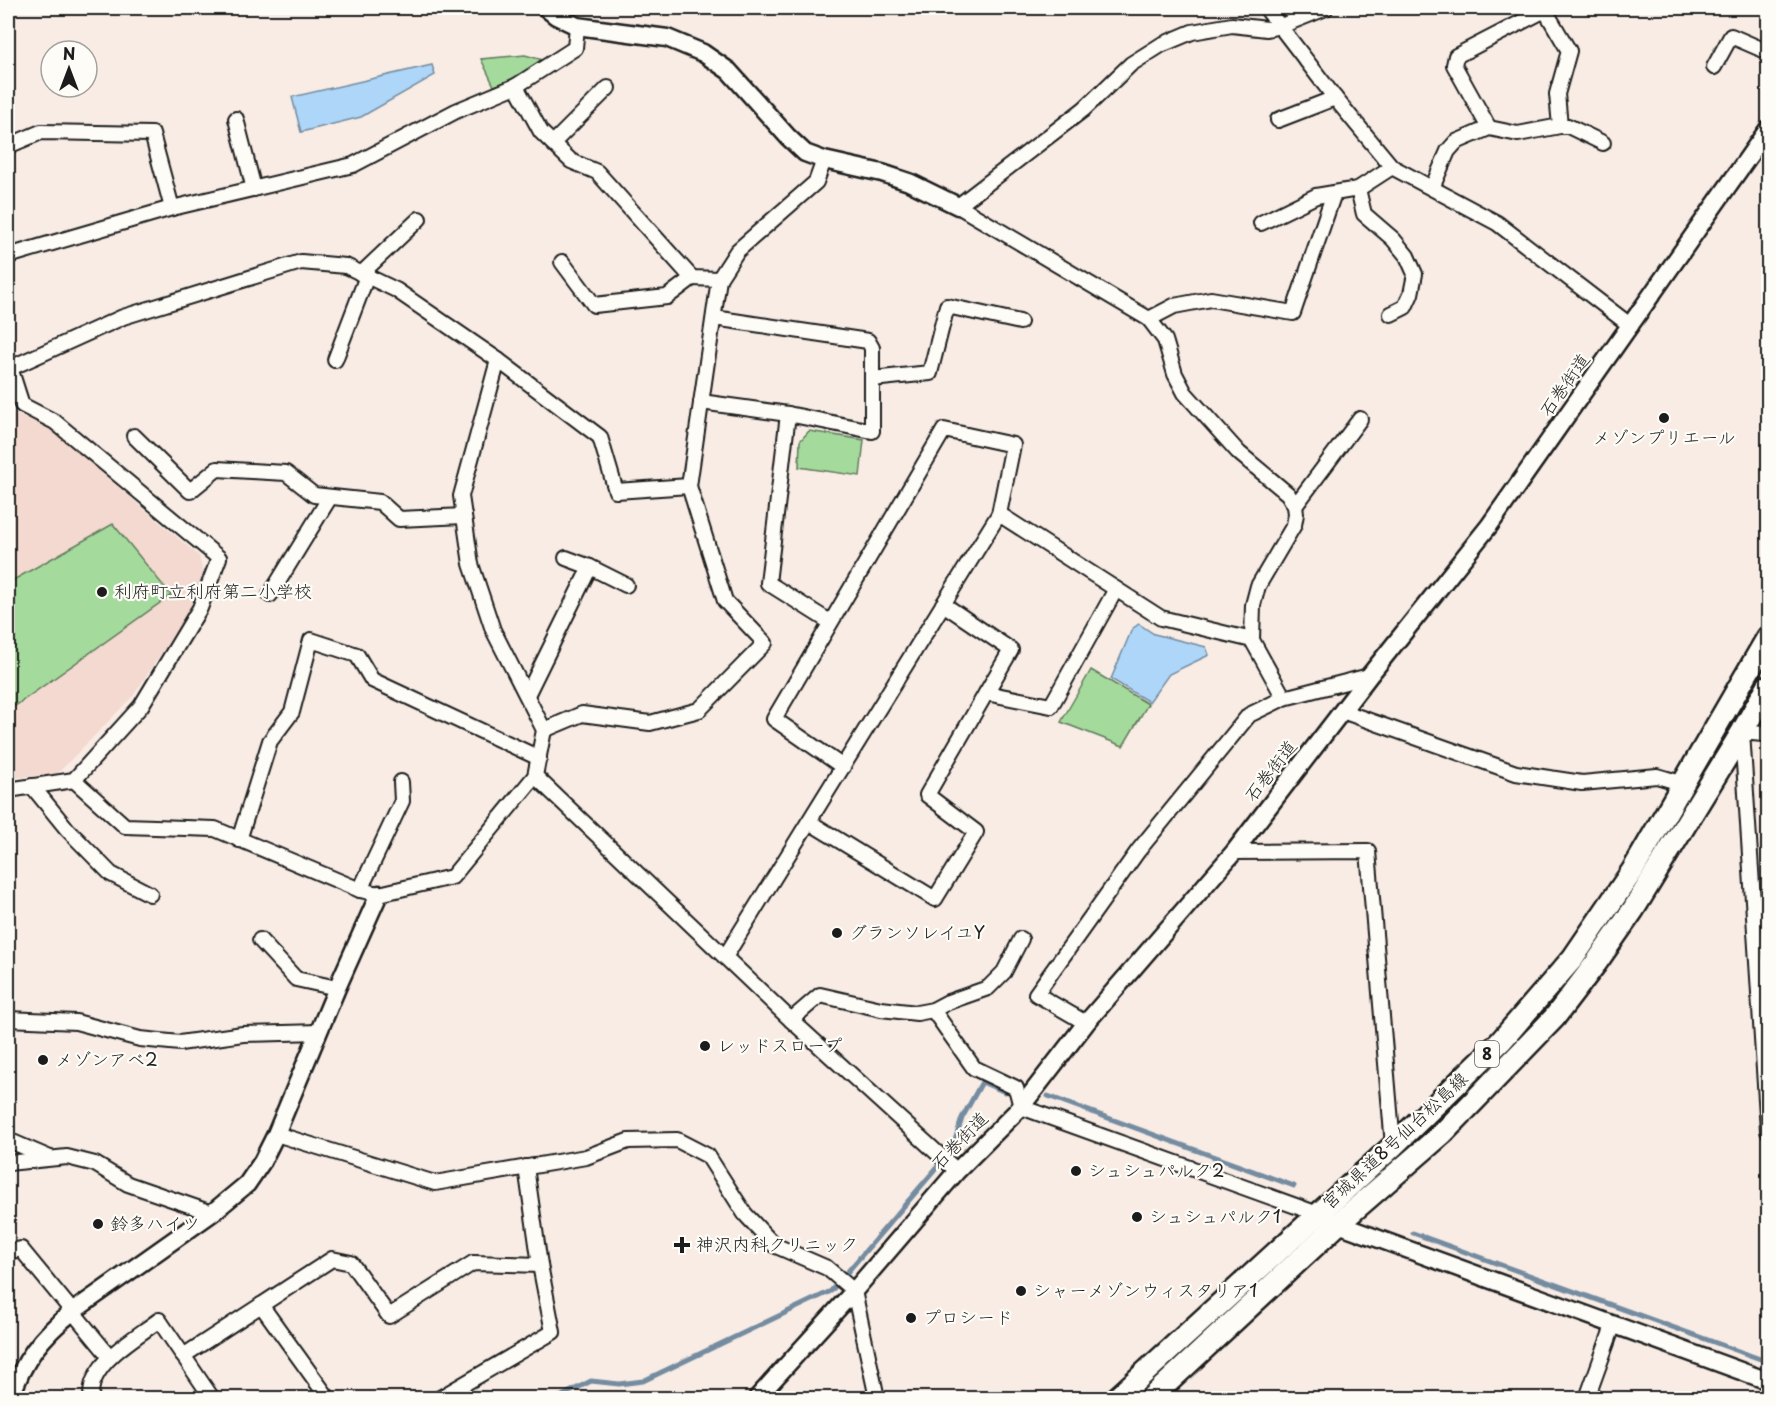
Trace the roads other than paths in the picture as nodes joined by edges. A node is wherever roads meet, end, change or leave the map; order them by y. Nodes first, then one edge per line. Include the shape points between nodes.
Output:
1 (546, 8) edge
2 (1266, 8) edge
3 (1326, 8) edge
4 (577, 26) junction
5 (1281, 26) junction
6 (1768, 52) edge
7 (1713, 67) dead end
8 (516, 86) junction
9 (608, 88) dead end
10 (1335, 98) junction
11 (236, 119) dead end
12 (1278, 120) dead end
13 (1560, 126) junction
14 (1489, 128) junction
15 (1768, 129) edge
16 (553, 143) junction
17 (1603, 144) dead end
18 (8, 146) edge
19 (824, 160) junction
20 (1392, 166) junction
21 (1432, 188) junction
22 (254, 189) junction
23 (1358, 189) junction
24 (1334, 193) junction
25 (958, 206) junction
26 (172, 208) junction
27 (419, 219) dead end
28 (1261, 223) dead end
29 (8, 256) edge
30 (562, 262) dead end
31 (364, 275) junction
32 (692, 278) junction
33 (719, 279) junction
34 (1391, 314) dead end
35 (714, 318) junction
36 (1149, 319) junction
37 (1020, 322) dead end
38 (1631, 326) junction
39 (335, 360) dead end
40 (498, 360) junction
41 (8, 366) edge
42 (872, 378) junction
43 (701, 402) junction
44 (788, 414) junction
45 (1360, 419) dead end
46 (134, 436) dead end
47 (688, 486) junction
48 (330, 497) junction
49 (1295, 506) junction
50 (999, 514) junction
51 (464, 516) junction
52 (566, 558) dead end
53 (590, 567) junction
54 (626, 585) dead end
55 (1116, 589) junction
56 (270, 596) dead end
57 (943, 604) junction
58 (830, 622) junction
59 (1768, 637) edge
60 (1252, 640) junction
61 (1369, 676) junction
62 (1768, 686) edge
63 (986, 693) junction
64 (526, 695) junction
65 (1284, 698) junction
66 (1342, 711) junction
67 (544, 730) junction
68 (1742, 732) junction
69 (1768, 732) edge
70 (538, 758) junction
71 (843, 767) junction
72 (535, 776) junction
73 (74, 780) junction
74 (401, 782) dead end
75 (1684, 784) junction
76 (32, 786) junction
77 (8, 790) edge
78 (808, 822) junction
79 (239, 840) junction
80 (1234, 852) junction
81 (360, 890) junction
82 (150, 894) dead end
83 (379, 894) junction
84 (1021, 939) dead end
85 (260, 940) dead end
86 (725, 957) junction
87 (337, 988) junction
88 (933, 1010) junction
89 (8, 1019) edge
90 (791, 1020) junction
91 (1086, 1023) junction
92 (319, 1032) junction
93 (1022, 1107) junction
94 (1768, 1131) edge
95 (276, 1134) junction
96 (8, 1140) edge
97 (1393, 1146) junction
98 (51, 1159) junction
99 (8, 1163) edge
100 (526, 1167) junction
101 (955, 1169) junction
102 (212, 1213) junction
103 (1318, 1214) junction
104 (1338, 1224) junction
105 (8, 1252) edge
106 (540, 1265) junction
107 (852, 1289) junction
108 (261, 1305) junction
109 (72, 1312) junction
110 (1613, 1326) junction
111 (183, 1356) junction
112 (110, 1357) junction
113 (1768, 1381) edge
114 (11, 1398) edge
115 (91, 1398) edge
116 (212, 1398) edge
117 (328, 1398) edge
118 (440, 1398) edge
119 (757, 1398) edge
120 (877, 1398) edge
121 (1117, 1398) edge
122 (1151, 1398) edge
123 (1587, 1398) edge

1 - 4 street
2 - 5 street
3 - 5 street
4 - 8 street via 575,48
4 - 19 street via 667,38 703,53 729,71 806,153
5 - 10 street
5 - 25 street via 1267,29 1232,25 1192,32 1161,45 1131,64 1084,109
6 - 7 street via 1731,36
8 - 16 street via 541,132
8 - 22 street via 456,111 353,165
9 - 16 street
10 - 12 street
10 - 20 street
11 - 22 street
13 - 14 street via 1518,134
13 - 14 street via 1557,94 1569,51 1545,10 1456,56 1454,65
13 - 17 street via 1568,126
14 - 21 street via 1456,142
15 - 38 street, 石巻街道
16 - 32 street via 571,161 597,172
18 - 26 street via 41,132 152,134
19 - 25 street via 909,182
19 - 33 street via 816,182 737,251
20 - 21 street
20 - 23 street
21 - 38 street via 1497,223
22 - 26 street
23 - 24 street
23 - 34 street via 1364,214 1394,239 1415,274 1405,308
24 - 28 street via 1316,196
24 - 36 street via 1293,313 1210,299 1174,306
25 - 36 street
26 - 29 street
27 - 31 street
30 - 32 street via 594,305 667,297
31 - 39 street
31 - 40 street via 396,290
31 - 41 street via 346,266 300,262 123,317
32 - 33 street
33 - 35 street
35 - 42 street via 868,341 872,348
35 - 43 street
36 - 49 street via 1165,340 1185,393 1239,453 1288,494
37 - 42 street via 947,306 930,373
38 - 61 street, 石巻街道 via 1489,526
40 - 47 street via 600,437 616,491
40 - 51 street via 461,496
41 - 73 street via 22,405 55,422 219,558 200,608 141,706
42 - 44 street via 872,431
43 - 44 street
43 - 47 street
44 - 58 street via 768,583
45 - 49 street
46 - 48 street via 190,491 217,469 286,473 314,495
47 - 67 street via 725,601 765,643 699,710 651,723 582,714
48 - 51 street via 380,502 399,519
48 - 56 street
49 - 60 street via 1294,525 1258,586
50 - 55 street
50 - 57 street
50 - 58 street via 1013,445 944,430
51 - 64 street via 471,564 493,630
52 - 53 street
53 - 54 street
53 - 64 street
55 - 60 street via 1161,618
55 - 63 street via 1051,706
57 - 63 street via 1011,650
57 - 71 street
58 - 71 street via 774,719
59 - 75 main road, 宮城県道8号仙台松島線 / 8
60 - 65 street
61 - 65 street
61 - 66 street, 石巻街道
62 - 68 main road, 宮城県道8号仙台松島線 / 8
63 - 78 street via 927,795 976,832 935,899
64 - 67 street
65 - 91 street via 1249,715 1138,851 1036,994
66 - 75 street via 1516,773 1582,783 1657,776
66 - 80 street, 石巻街道
67 - 70 street
68 - 69 street
68 - 94 street
68 - 104 main road, 宮城県道8号仙台松島線 / 8 via 1633,910 1554,1018 1443,1133
70 - 72 street
70 - 79 street via 372,680 357,655 311,640 292,712 270,741
71 - 78 street
72 - 83 street via 452,877
72 - 86 street
73 - 76 street
73 - 79 street via 125,826 215,829
74 - 81 street via 402,801
75 - 97 main road, 宮城県道8号仙台松島線 / 8 via 1633,870 1573,958 1501,1041
76 - 77 street
76 - 82 street via 111,874
78 - 86 street
79 - 81 street
80 - 91 street, 石巻街道
80 - 97 street via 1368,851
81 - 83 street
83 - 87 street
84 - 88 street via 1004,972 988,988
85 - 87 street via 296,979
86 - 90 street
87 - 92 street
88 - 90 street via 881,1010 820,995
88 - 93 street via 974,1068 1016,1088
89 - 92 street via 76,1023 141,1039 180,1043 243,1034
90 - 101 street
91 - 93 street, 石巻街道
92 - 95 street
93 - 101 street, 石巻街道
93 - 103 street
95 - 100 street via 435,1183
95 - 102 street via 247,1184
96 - 98 street
97 - 103 main road, 宮城県道8号仙台松島線 / 8
98 - 99 street
98 - 102 street via 67,1157 95,1164 128,1184
100 - 106 street
100 - 107 street via 586,1157 627,1141 677,1140 708,1156 745,1215 774,1245 827,1268
101 - 107 street, 石巻街道
102 - 109 street
103 - 104 street
103 - 121 main road, 宮城県道8号仙台松島線 / 8
104 - 110 street
104 - 122 main road, 宮城県道8号仙台松島線 / 8
105 - 109 street via 21,1249
106 - 108 street via 473,1263 389,1316 351,1263 332,1259
106 - 118 street via 553,1332
107 - 119 street, 石巻街道
107 - 120 street
108 - 111 street
108 - 117 street
109 - 112 street
109 - 114 street via 52,1328 27,1359
110 - 113 street
110 - 123 street
111 - 112 street via 159,1320
111 - 116 street
112 - 115 street via 92,1382

